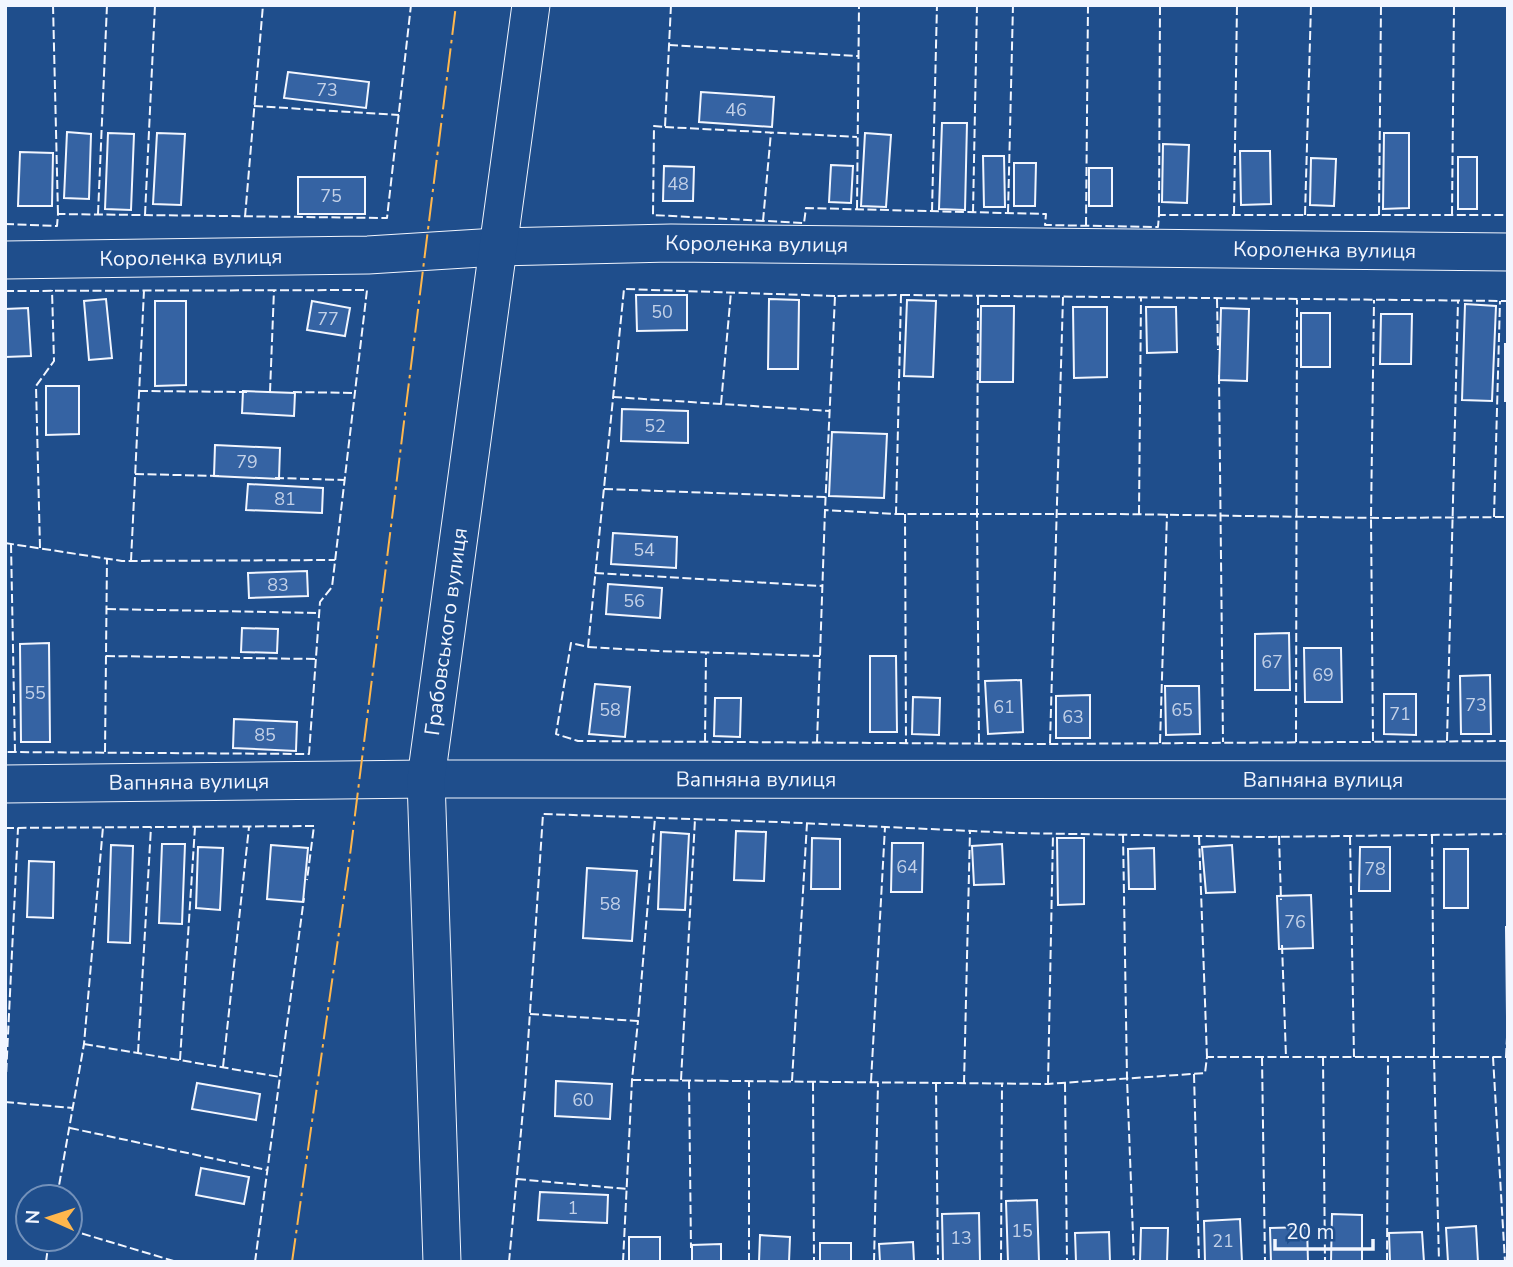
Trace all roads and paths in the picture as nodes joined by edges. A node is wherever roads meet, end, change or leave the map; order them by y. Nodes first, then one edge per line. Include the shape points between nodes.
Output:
1 (531, 5) edge
2 (497, 247) junction
3 (1508, 252) edge
4 (5, 260) edge
5 (426, 779) junction
6 (1508, 780) edge
7 (5, 784) edge
8 (442, 1262) edge

1 - 2 street, Грабовського вулиця
2 - 3 street, Короленка вулиця via 685,243
2 - 4 street, Короленка вулиця via 368,255
2 - 5 street, Грабовського вулиця
5 - 6 street, Вапняна вулиця
5 - 7 street, Вапняна вулиця
5 - 8 street, Грабовського вулиця

